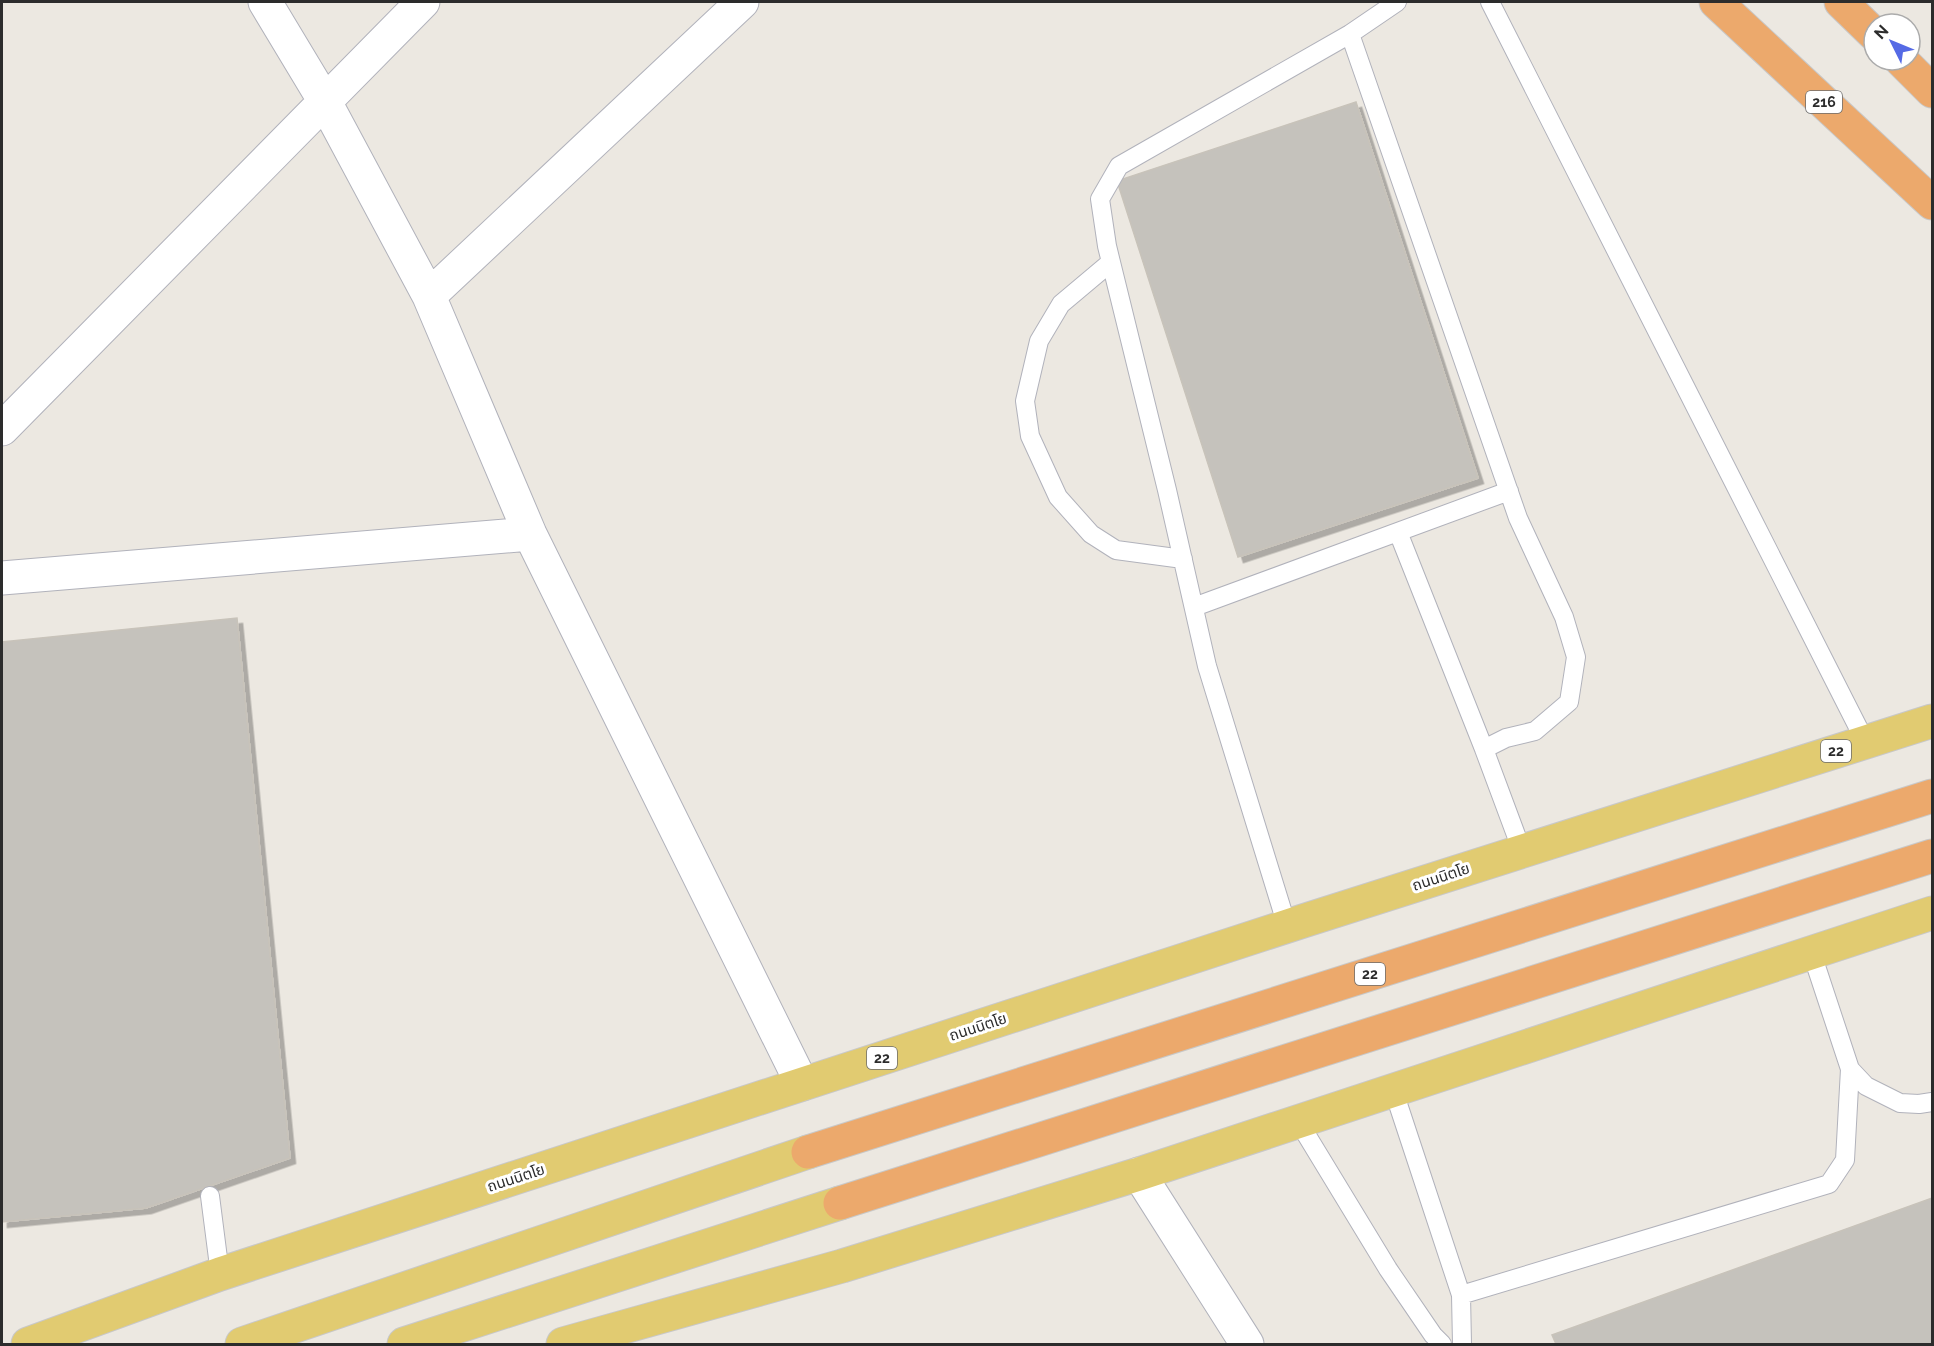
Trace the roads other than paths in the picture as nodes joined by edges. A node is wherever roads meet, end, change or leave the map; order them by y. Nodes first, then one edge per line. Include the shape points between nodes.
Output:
1 (264, 2) edge
2 (423, 2) edge
3 (742, 2) edge
4 (1397, 2) edge
5 (1491, 2) edge
6 (1716, 2) edge
7 (1840, 2) edge
8 (1862, 23) edge
9 (1350, 34) junction
10 (1912, 72) edge
11 (1932, 91) edge
12 (324, 100) junction
13 (1932, 203) edge
14 (1111, 262) junction
15 (429, 296) junction
16 (2, 429) edge
17 (1509, 491) junction
18 (1398, 532) junction
19 (530, 534) junction
20 (1183, 559) junction
21 (2, 578) edge
22 (1194, 607) junction
23 (1932, 720) edge
24 (1865, 741) junction
25 (1484, 749) junction
26 (1932, 796) edge
27 (1522, 851) junction
28 (1932, 856) edge
29 (1932, 913) edge
30 (1287, 926) junction
31 (1811, 951) junction
32 (1850, 1069) junction
33 (802, 1084) junction
34 (1394, 1092) junction
35 (1932, 1102) edge
36 (1298, 1121) junction
37 (808, 1152) joint
38 (1139, 1174) junction
39 (210, 1196) dead end
40 (840, 1203) joint
41 (220, 1274) junction
42 (1461, 1295) junction
43 (28, 1344) edge
44 (242, 1344) edge
45 (404, 1344) edge
46 (563, 1344) edge
47 (1247, 1344) edge
48 (1442, 1344) edge
49 (1462, 1344) edge

1 - 12 street
2 - 12 street
3 - 15 street
4 - 9 lane
5 - 24 lane
6 - 13 highway, 216
7 - 8 highway
9 - 14 lane via 1119,166 1100,200
9 - 17 lane
10 - 11 highway
12 - 15 street
12 - 16 street
14 - 20 lane
14 - 20 lane via 1061,304 1039,341 1025,401 1030,436 1058,497 1091,534 1116,550
15 - 19 street
17 - 18 lane
17 - 25 lane via 1564,617 1576,657 1569,702 1534,731
18 - 22 lane
18 - 25 lane
19 - 21 street
19 - 33 street
20 - 22 lane
22 - 30 lane via 1207,666
23 - 24 main road, ถนนนิตโย / 22
24 - 27 main road, ถนนนิตโย / 22
25 - 27 lane
26 - 37 highway, 22
27 - 30 main road, ถนนนิตโย / 22
28 - 40 highway
29 - 31 main road
30 - 33 main road, ถนนนิตโย / 22
31 - 32 lane
31 - 34 main road
32 - 35 lane via 1866,1086 1900,1103
32 - 42 lane via 1845,1160 1829,1184
33 - 41 main road, ถนนนิตโย / 22
34 - 36 main road
34 - 42 lane
36 - 38 main road
36 - 48 lane via 1388,1269
37 - 44 main road, 22
38 - 46 main road via 843,1266
38 - 47 street
39 - 41 lane
40 - 45 main road
41 - 43 main road, ถนนนิตโย / 22
42 - 49 lane

